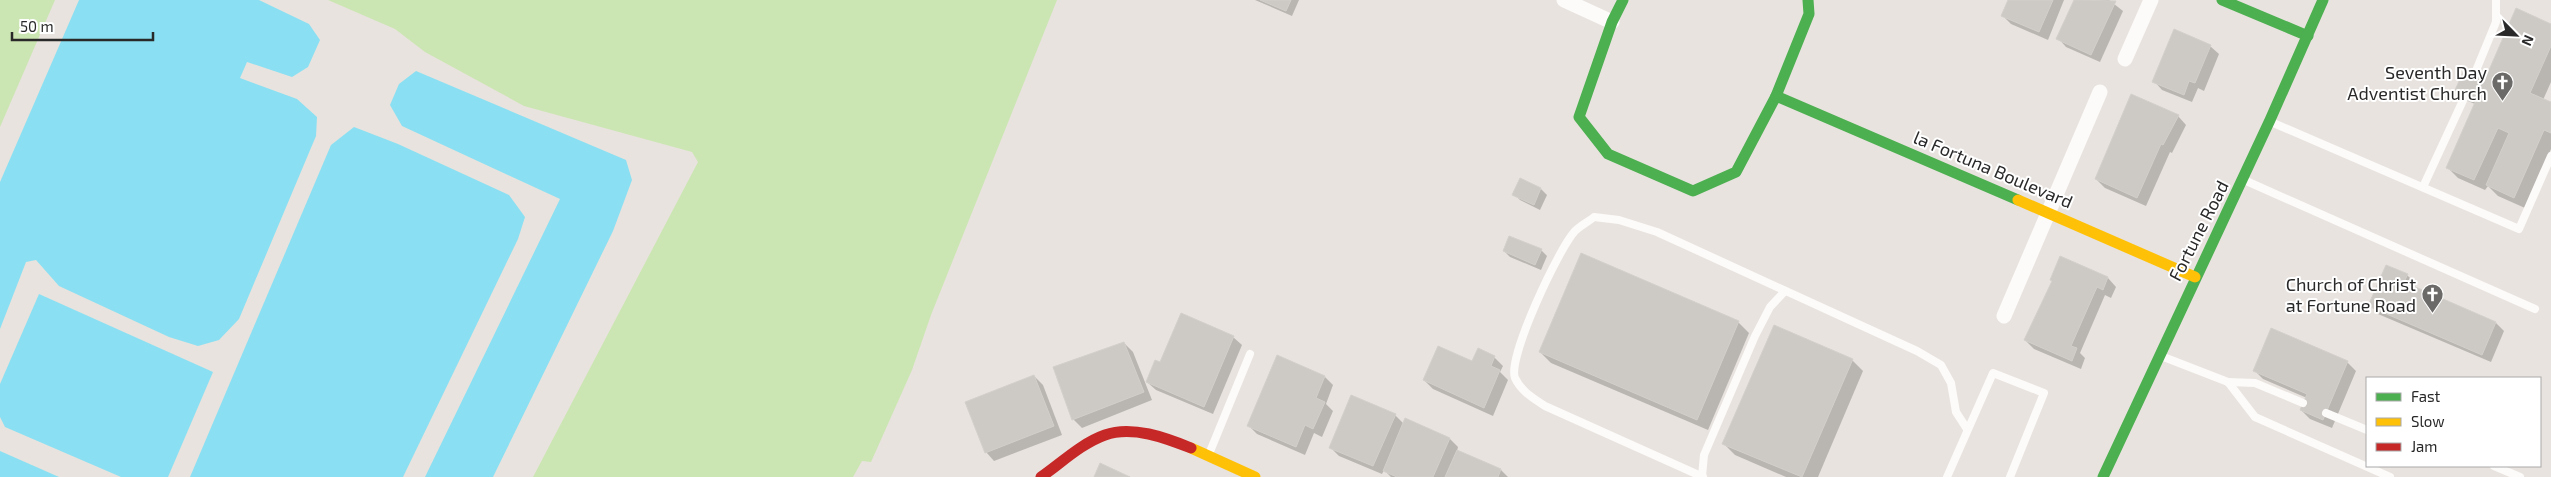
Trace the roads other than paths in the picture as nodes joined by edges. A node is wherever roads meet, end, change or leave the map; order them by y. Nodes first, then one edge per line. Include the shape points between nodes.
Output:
1 (1564, 0) edge
2 (1623, 0) edge
3 (1808, 0) edge
4 (2151, 0) edge
5 (2222, 0) edge
6 (2323, 0) edge
7 (2496, 0) edge
8 (1612, 22) junction
9 (2308, 36) junction
10 (2125, 59) dead end
11 (2475, 72) dead end
12 (2100, 92) dead end
13 (2466, 94) dead end
14 (1776, 96) junction
15 (2270, 122) junction
16 (2551, 156) edge
17 (2244, 180) junction
18 (2423, 187) junction
19 (2048, 214) junction
20 (2196, 277) junction
21 (1784, 291) junction
22 (2535, 308) dead end
23 (2004, 316) dead end
24 (1250, 354) dead end
25 (2159, 355) junction
26 (2228, 382) junction
27 (2303, 403) dead end
28 (2326, 412) dead end
29 (1967, 429) junction
30 (2366, 430) edge
31 (1208, 456) junction
32 (2366, 466) edge
33 (2368, 467) edge
34 (2496, 467) edge
35 (1041, 477) edge
36 (1256, 477) edge
37 (1702, 477) edge
38 (1947, 477) edge
39 (2010, 477) edge
40 (2103, 477) edge
41 (2390, 477) edge
42 (2520, 477) edge

1 - 8 street
2 - 8 street
3 - 14 street via 1810,14
4 - 10 street
5 - 9 street
6 - 9 street, Fortune Road
7 - 11 lane via 2496,22
8 - 14 street via 1579,117 1608,154 1693,191 1736,172
9 - 15 street, Fortune Road
12 - 19 street
13 - 18 lane
14 - 19 street, la Fortuna Boulevard
15 - 17 street, Fortune Road
15 - 18 lane
16 - 18 lane via 2519,228
17 - 20 street, Fortune Road
17 - 22 lane
19 - 20 street, la Fortuna Boulevard
19 - 23 street
20 - 25 street, Fortune Road
21 - 29 lane via 1941,365 1951,384 1956,412
21 - 37 lane via 1770,307 1755,336 1704,455
21 - 37 lane via 1657,232 1619,220 1594,217 1575,231 1557,258 1518,348 1514,376 1524,392 1545,406
24 - 31 lane
25 - 26 lane
25 - 40 street, Fortune Road
26 - 27 lane via 2255,383
26 - 32 lane via 2255,417
28 - 30 lane
29 - 38 lane
29 - 39 lane via 1993,373 2044,393
31 - 35 street via 1140,432 1106,434
31 - 36 street
33 - 41 lane
34 - 42 lane

